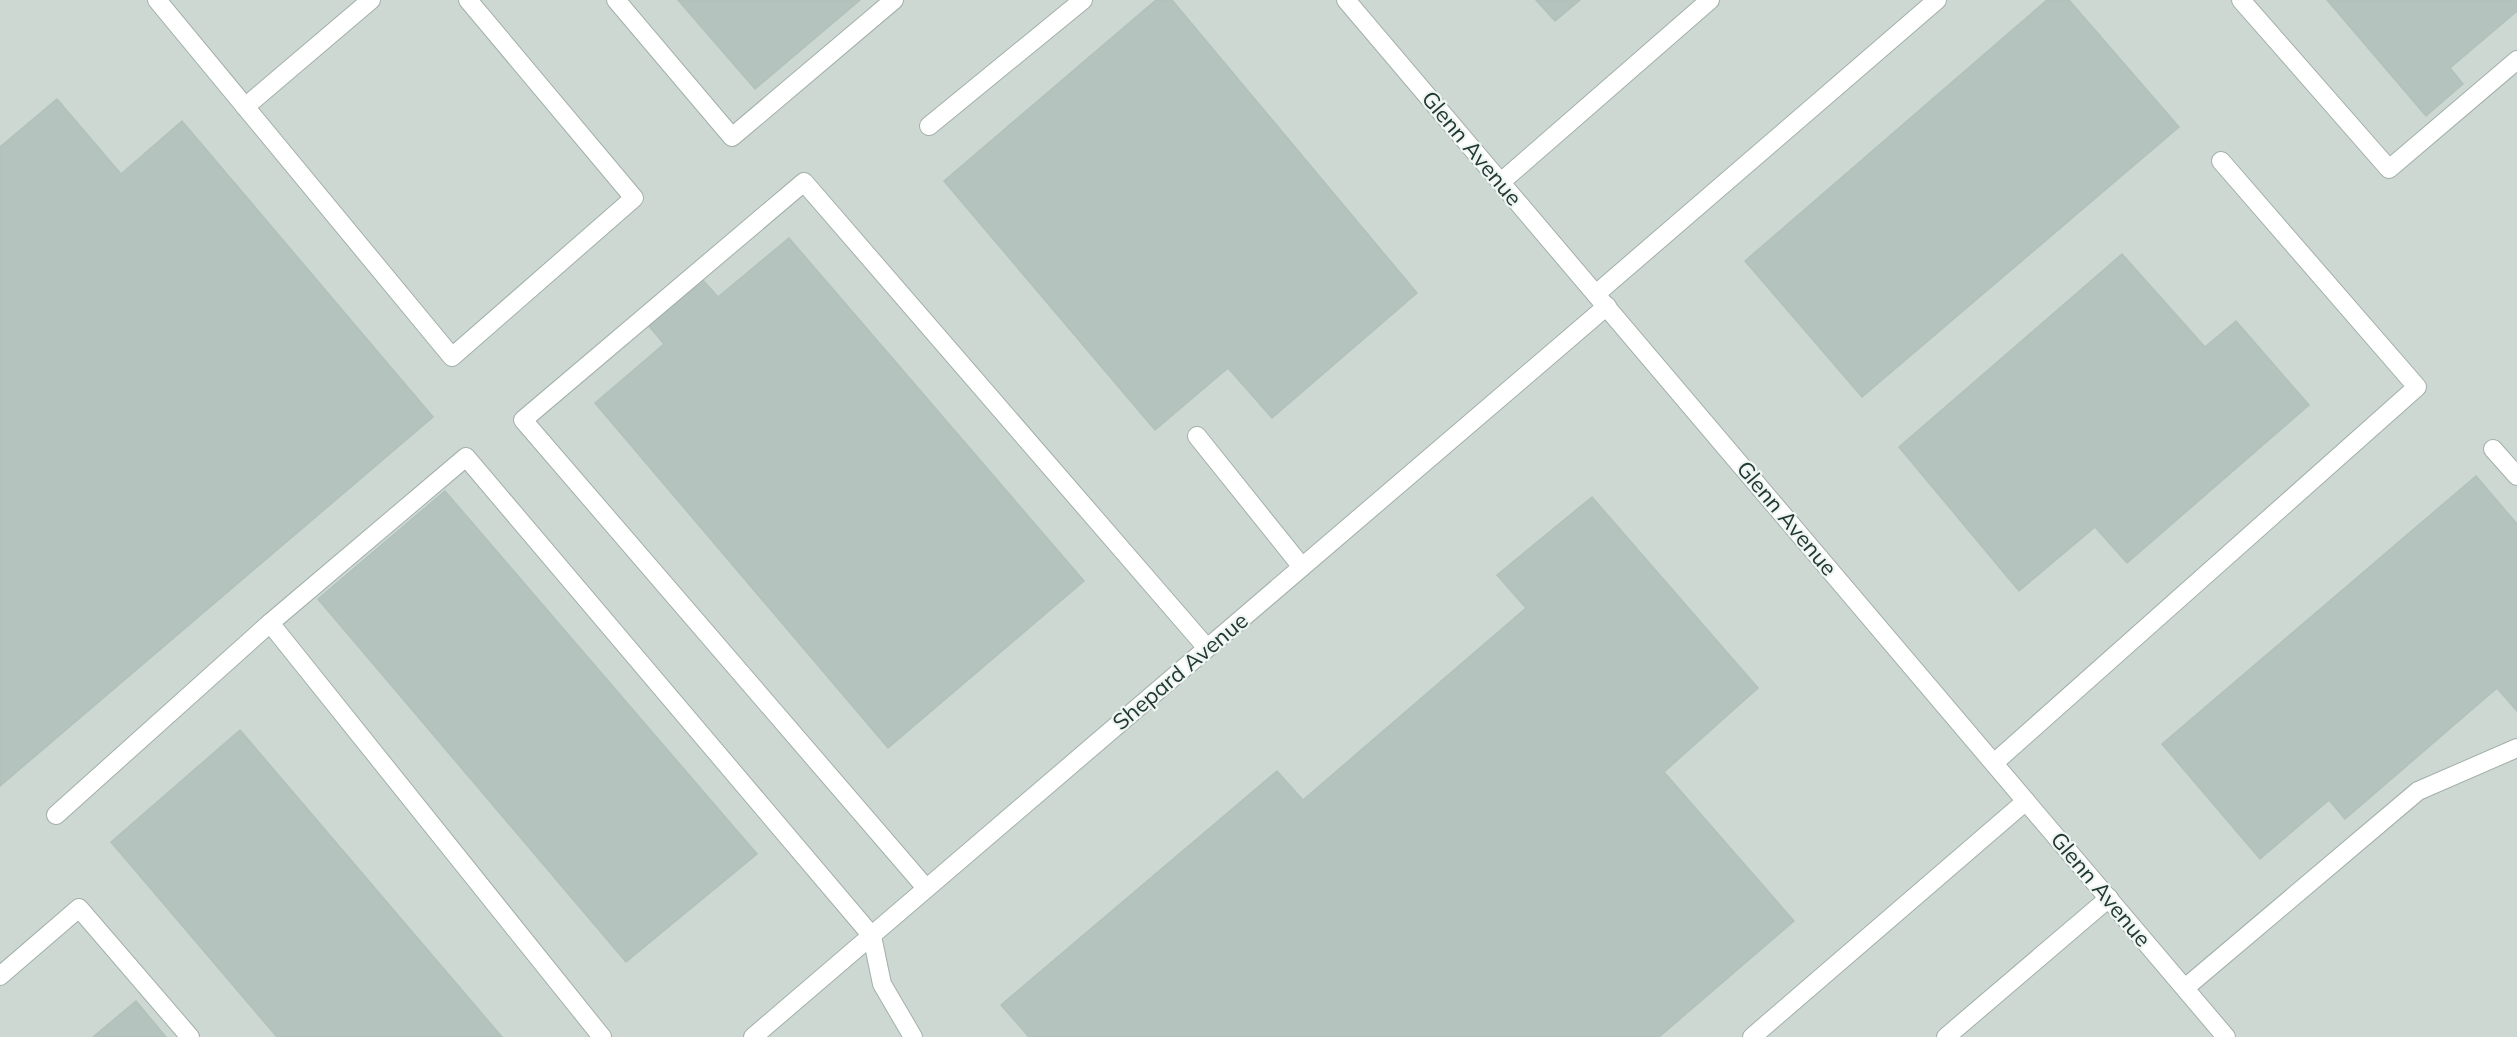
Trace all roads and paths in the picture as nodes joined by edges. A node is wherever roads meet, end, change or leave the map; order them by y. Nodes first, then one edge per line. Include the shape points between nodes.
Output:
1 (157, 0) edge
2 (372, 0) edge
3 (468, 0) edge
4 (616, 0) edge
5 (894, 0) edge
6 (1083, 0) edge
7 (1346, 0) edge
8 (1710, 0) edge
9 (1937, 0) edge
10 (2241, 0) edge
11 (2517, 60) edge
12 (245, 107) junction
13 (929, 126) dead end
14 (2222, 161) dead end
15 (1501, 182) junction
16 (1602, 300) junction
17 (1197, 436) dead end
18 (2493, 449) dead end
19 (2517, 476) edge
20 (1302, 567) junction
21 (270, 623) junction
22 (1206, 648) junction
23 (2517, 748) edge
24 (1994, 763) junction
25 (2026, 801) junction
26 (56, 815) dead end
27 (926, 888) junction
28 (2109, 898) junction
29 (872, 936) junction
30 (0, 976) edge
31 (2185, 988) junction
32 (190, 1037) edge
33 (602, 1037) edge
34 (753, 1037) edge
35 (913, 1037) edge
36 (1752, 1037) edge
37 (1946, 1037) edge
38 (2226, 1037) edge

1 - 12 street
2 - 12 street
3 - 12 street via 634,198 452,357
4 - 5 street via 732,137
6 - 13 street
7 - 15 street, Glenn Avenue
8 - 15 street
9 - 16 street, Shepard Avenue
10 - 11 street via 2389,169
14 - 24 street via 2416,387
15 - 16 street, Glenn Avenue
16 - 20 street, Shepard Avenue
16 - 24 street, Glenn Avenue
17 - 20 street
18 - 19 street
20 - 22 street, Shepard Avenue
21 - 26 street
21 - 29 street via 466,457
21 - 33 street
22 - 27 street, Shepard Avenue
22 - 27 street via 804,182 523,420
23 - 31 street via 2418,791
24 - 25 street, Glenn Avenue
25 - 28 street, Glenn Avenue
25 - 36 street
27 - 29 street, Shepard Avenue
28 - 31 street, Glenn Avenue
28 - 37 street
29 - 34 street, Shepard Avenue
29 - 35 street via 882,984
30 - 32 street via 79,908
31 - 38 street, Glenn Avenue

